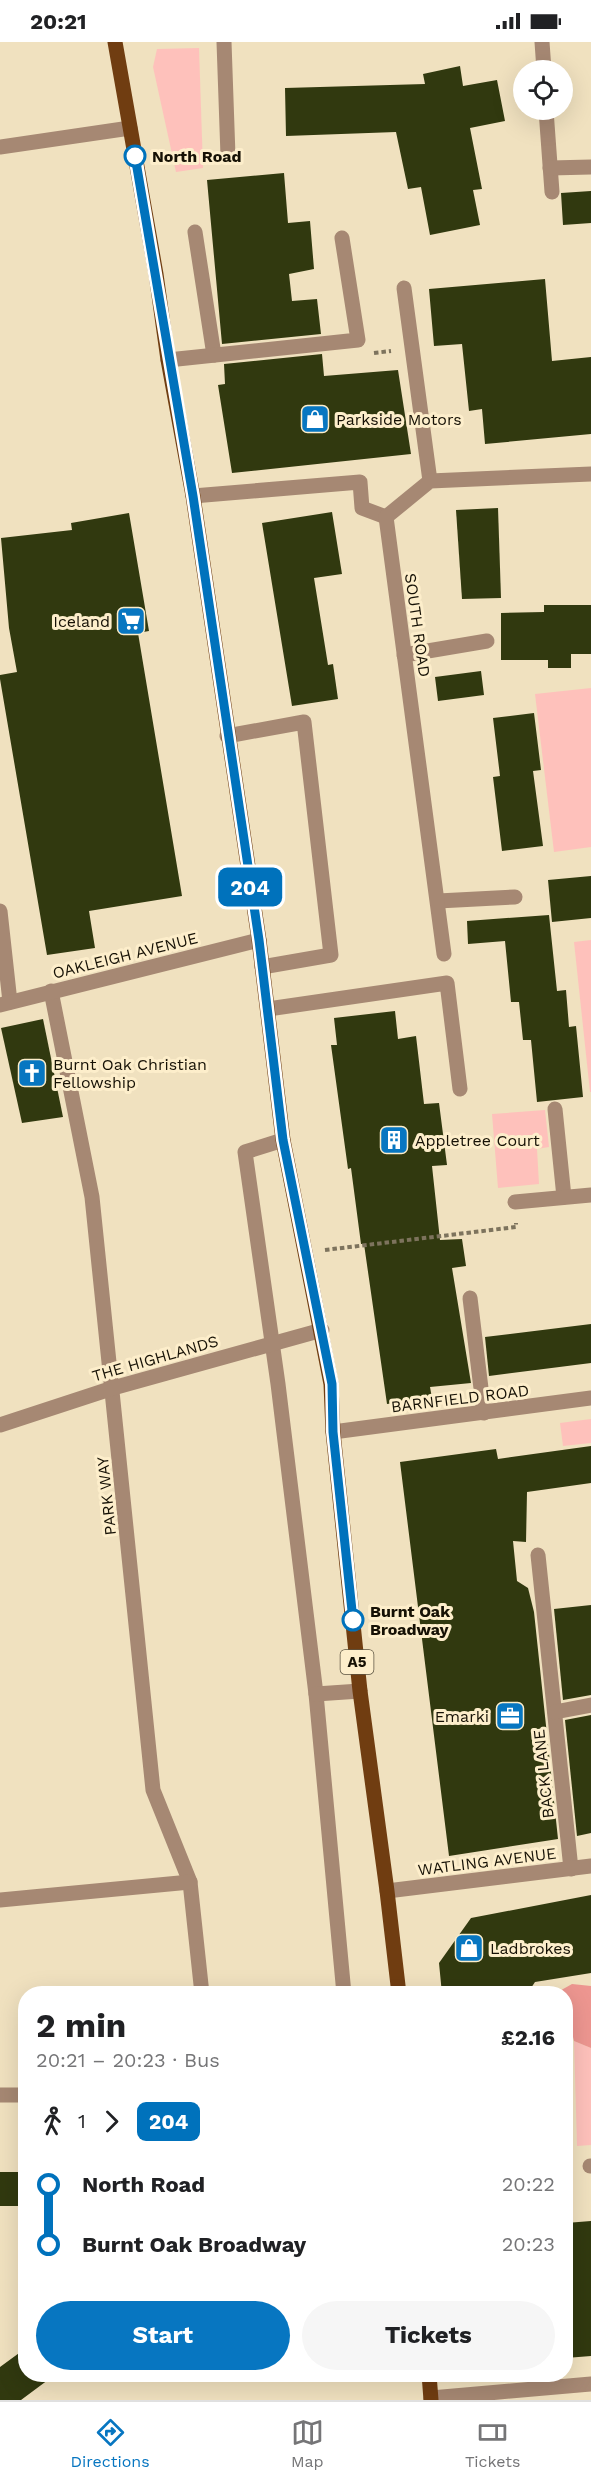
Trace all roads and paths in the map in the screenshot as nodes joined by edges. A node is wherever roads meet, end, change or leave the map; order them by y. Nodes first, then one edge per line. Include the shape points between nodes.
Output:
1 (115, 42) edge
2 (224, 42) edge
3 (542, 42) edge
4 (543, 60) edge
5 (547, 120) edge
6 (130, 128) junction
7 (0, 147) edge
8 (228, 156) dead end
9 (591, 167) edge
10 (550, 168) junction
11 (552, 192) dead end
12 (195, 232) dead end
13 (342, 238) dead end
14 (404, 288) dead end
15 (214, 355) junction
16 (168, 360) junction
17 (591, 474) edge
18 (430, 481) junction
19 (193, 496) junction
20 (386, 517) junction
21 (488, 641) dead end
22 (404, 655) junction
23 (227, 736) junction
24 (515, 897) dead end
25 (438, 902) junction
26 (0, 911) edge
27 (259, 940) junction
28 (444, 954) dead end
29 (262, 967) junction
30 (51, 991) junction
31 (5, 1004) edge
32 (268, 1009) junction
33 (460, 1089) dead end
34 (555, 1109) dead end
35 (283, 1140) junction
36 (591, 1195) edge
37 (564, 1197) junction
38 (515, 1202) joint
39 (304, 1252) junction
40 (470, 1298) dead end
41 (322, 1330) junction
42 (272, 1344) junction
43 (113, 1388) junction
44 (591, 1398) edge
45 (484, 1413) junction
46 (0, 1425) edge
47 (333, 1432) junction
48 (538, 1555) dead end
49 (360, 1691) junction
50 (316, 1694) junction
51 (591, 1705) edge
52 (555, 1712) junction
53 (591, 1866) edge
54 (571, 1869) junction
55 (190, 1882) junction
56 (387, 1891) junction
57 (0, 1900) edge
58 (201, 1986) edge
59 (343, 1986) edge
60 (398, 1986) edge
61 (0, 2095) edge
62 (18, 2095) edge
63 (430, 2382) edge
64 (591, 2384) edge
65 (431, 2399) edge

1 - 6 main road, A5
2 - 8 street
3 - 4 street
5 - 10 street
6 - 7 street
6 - 16 main road, A5
9 - 10 street
10 - 11 street
12 - 15 street
13 - 15 street via 358,340
14 - 18 street
15 - 16 street
16 - 19 main road, A5
17 - 18 street
18 - 20 street
19 - 20 street via 360,482 362,508
19 - 23 main road, A5
20 - 22 street, SOUTH ROAD
21 - 22 street
22 - 25 street, SOUTH ROAD
23 - 27 main road, A5
23 - 29 street via 304,723 331,955
24 - 25 street
25 - 28 street, SOUTH ROAD
26 - 31 street
27 - 29 main road, A5
27 - 30 street, OAKLEIGH AVENUE
29 - 32 main road, A5
30 - 31 street, OAKLEIGH AVENUE
30 - 43 street, PARK WAY via 92,1197
32 - 33 street via 447,983
32 - 35 main road, A5
34 - 37 street
35 - 39 main road, A5
35 - 42 street via 245,1152
36 - 37 street
37 - 38 street
38 - 39 path via 516,1227
39 - 41 main road, A5
40 - 45 street
41 - 42 street, THE HIGHLANDS
41 - 47 main road, A5 via 332,1384
42 - 43 street, THE HIGHLANDS
42 - 50 street
43 - 46 street, THE HIGHLANDS
43 - 55 street, PARK WAY via 153,1790
44 - 45 street, BARNFIELD ROAD
45 - 47 street, BARNFIELD ROAD
47 - 49 main road, A5
48 - 52 street, BACK LANE
49 - 50 street
49 - 56 main road, A5
50 - 59 street
51 - 52 street, BACK LANE
52 - 54 street, BACK LANE
53 - 54 street, WATLING AVENUE
54 - 56 street, WATLING AVENUE
55 - 57 street
55 - 58 street, PARK WAY
56 - 60 main road, A5
61 - 62 street
63 - 65 main road
64 - 65 street

